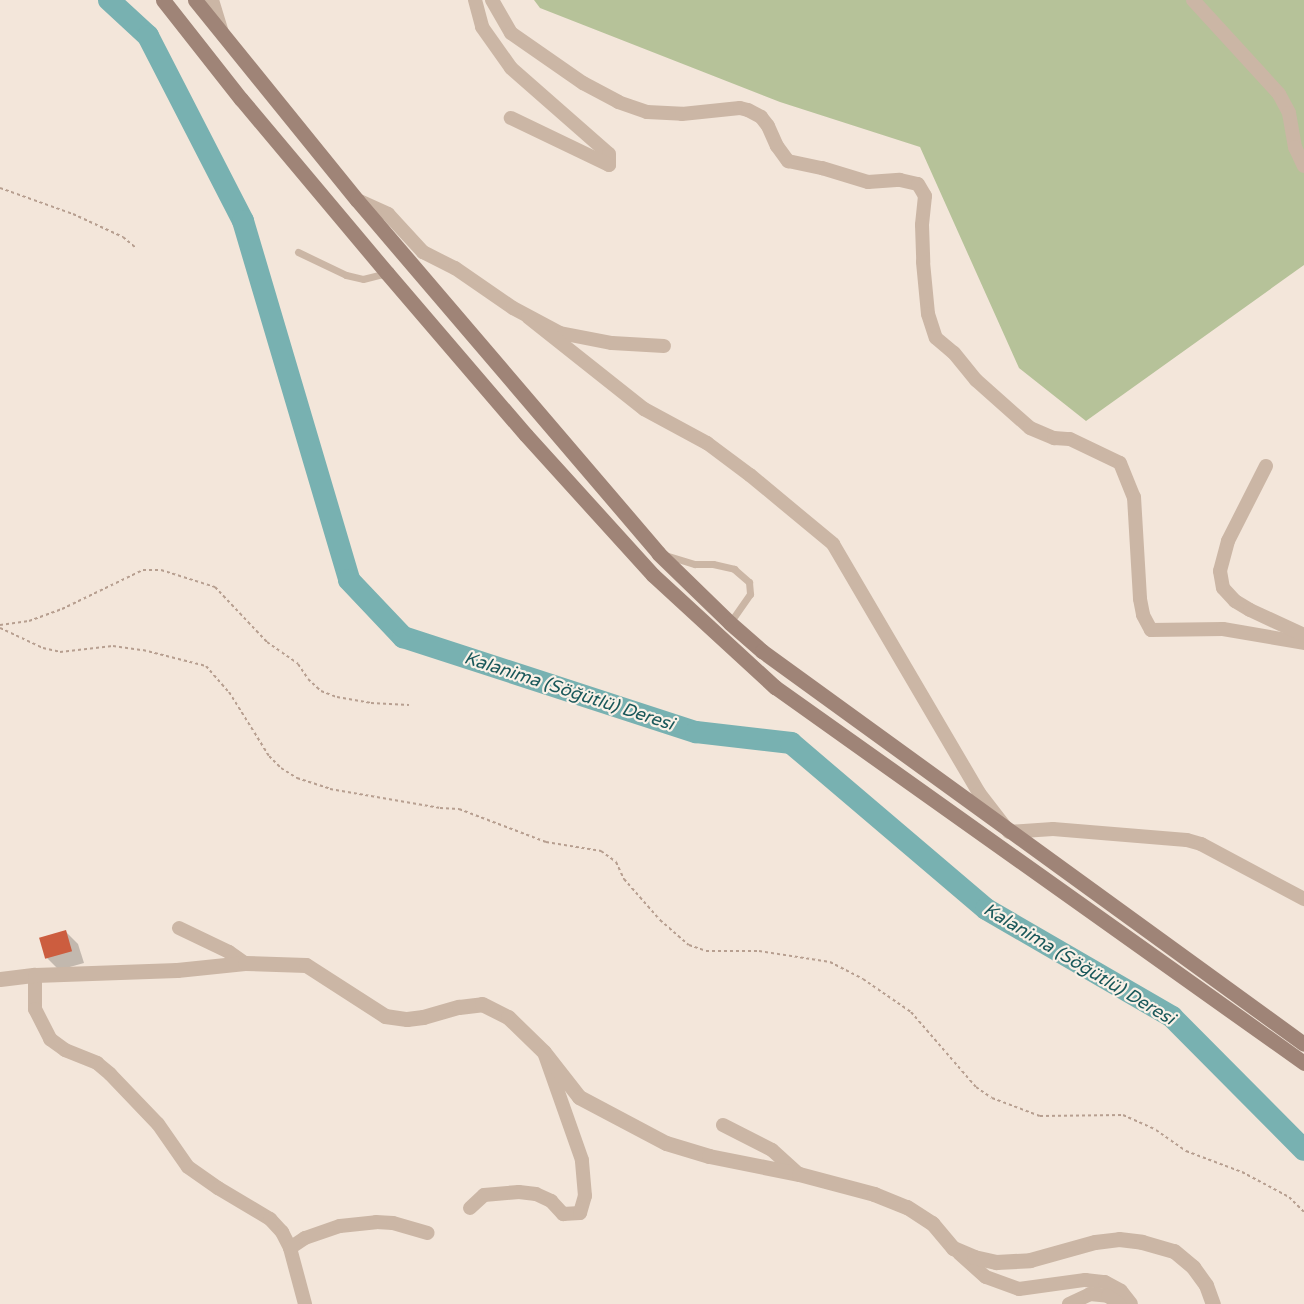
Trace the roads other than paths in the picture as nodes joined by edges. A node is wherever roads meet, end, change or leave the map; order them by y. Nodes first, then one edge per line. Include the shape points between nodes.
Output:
1 (163, 0) edge
2 (195, 0) edge
3 (212, 0) edge
4 (475, 0) edge
5 (492, 0) edge
6 (1193, 0) edge
7 (222, 33) junction
8 (511, 118) dead end
9 (1304, 166) edge
10 (357, 200) junction
11 (298, 252) dead end
12 (387, 273) junction
13 (528, 317) junction
14 (664, 346) dead end
15 (1266, 466) dead end
16 (658, 553) junction
17 (730, 623) junction
18 (1304, 635) edge
19 (1304, 643) edge
20 (1009, 832) junction
21 (1304, 899) edge
22 (179, 928) dead end
23 (245, 963) junction
24 (35, 975) junction
25 (0, 979) edge
26 (1304, 1044) edge
27 (544, 1052) junction
28 (1304, 1063) edge
29 (723, 1125) dead end
30 (799, 1174) junction
31 (470, 1208) dead end
32 (428, 1233) dead end
33 (290, 1248) junction
34 (953, 1248) junction
35 (305, 1304) edge
36 (1069, 1304) edge
37 (1119, 1304) edge
38 (1131, 1304) edge
39 (1213, 1304) edge

1 - 12 main road
2 - 7 main road
3 - 7 street
4 - 8 street via 482,27 511,68 609,154 609,165
5 - 19 street via 511,33 583,83 618,102 647,112 748,110 768,126 788,161 868,182 900,180 918,184 925,196 923,262 928,314 936,338 1030,428 1053,438 1070,439 1120,463 1134,497 1140,599 1151,630 1223,629
6 - 9 street via 1279,94 1289,113 1295,147
7 - 10 main road
10 - 13 street via 388,214 423,252 455,268
10 - 16 main road
11 - 12 lane via 346,275 363,279
12 - 28 main road via 653,575 775,687
13 - 14 street via 578,337
13 - 20 street via 644,409 706,443 750,475 833,544 979,793
15 - 18 street via 1228,541 1220,571 1223,588 1250,610
16 - 17 main road
16 - 17 lane via 694,564 734,568 749,582 750,594
17 - 20 main road via 762,651
20 - 21 street via 1053,829 1187,840 1202,844
20 - 26 main road
22 - 23 street
23 - 24 street via 177,970
23 - 27 street via 306,965 385,1016 407,1019 482,1004 508,1017
24 - 25 street
24 - 33 street via 35,1009 50,1040 97,1063 110,1074 159,1124 188,1167 270,1219
27 - 30 street via 579,1097 666,1143
27 - 31 street via 582,1160 585,1196 580,1213 563,1214 536,1194 519,1192 484,1195
29 - 30 street via 772,1150
30 - 34 street via 907,1207 932,1223
32 - 33 street via 393,1223 367,1223 322,1232
33 - 35 street
34 - 38 street via 986,1277 1019,1289 1085,1280 1105,1282 1121,1291
34 - 39 street via 996,1262 1030,1260 1095,1242 1142,1242 1174,1251 1193,1267
36 - 37 street via 1090,1294 1108,1296

